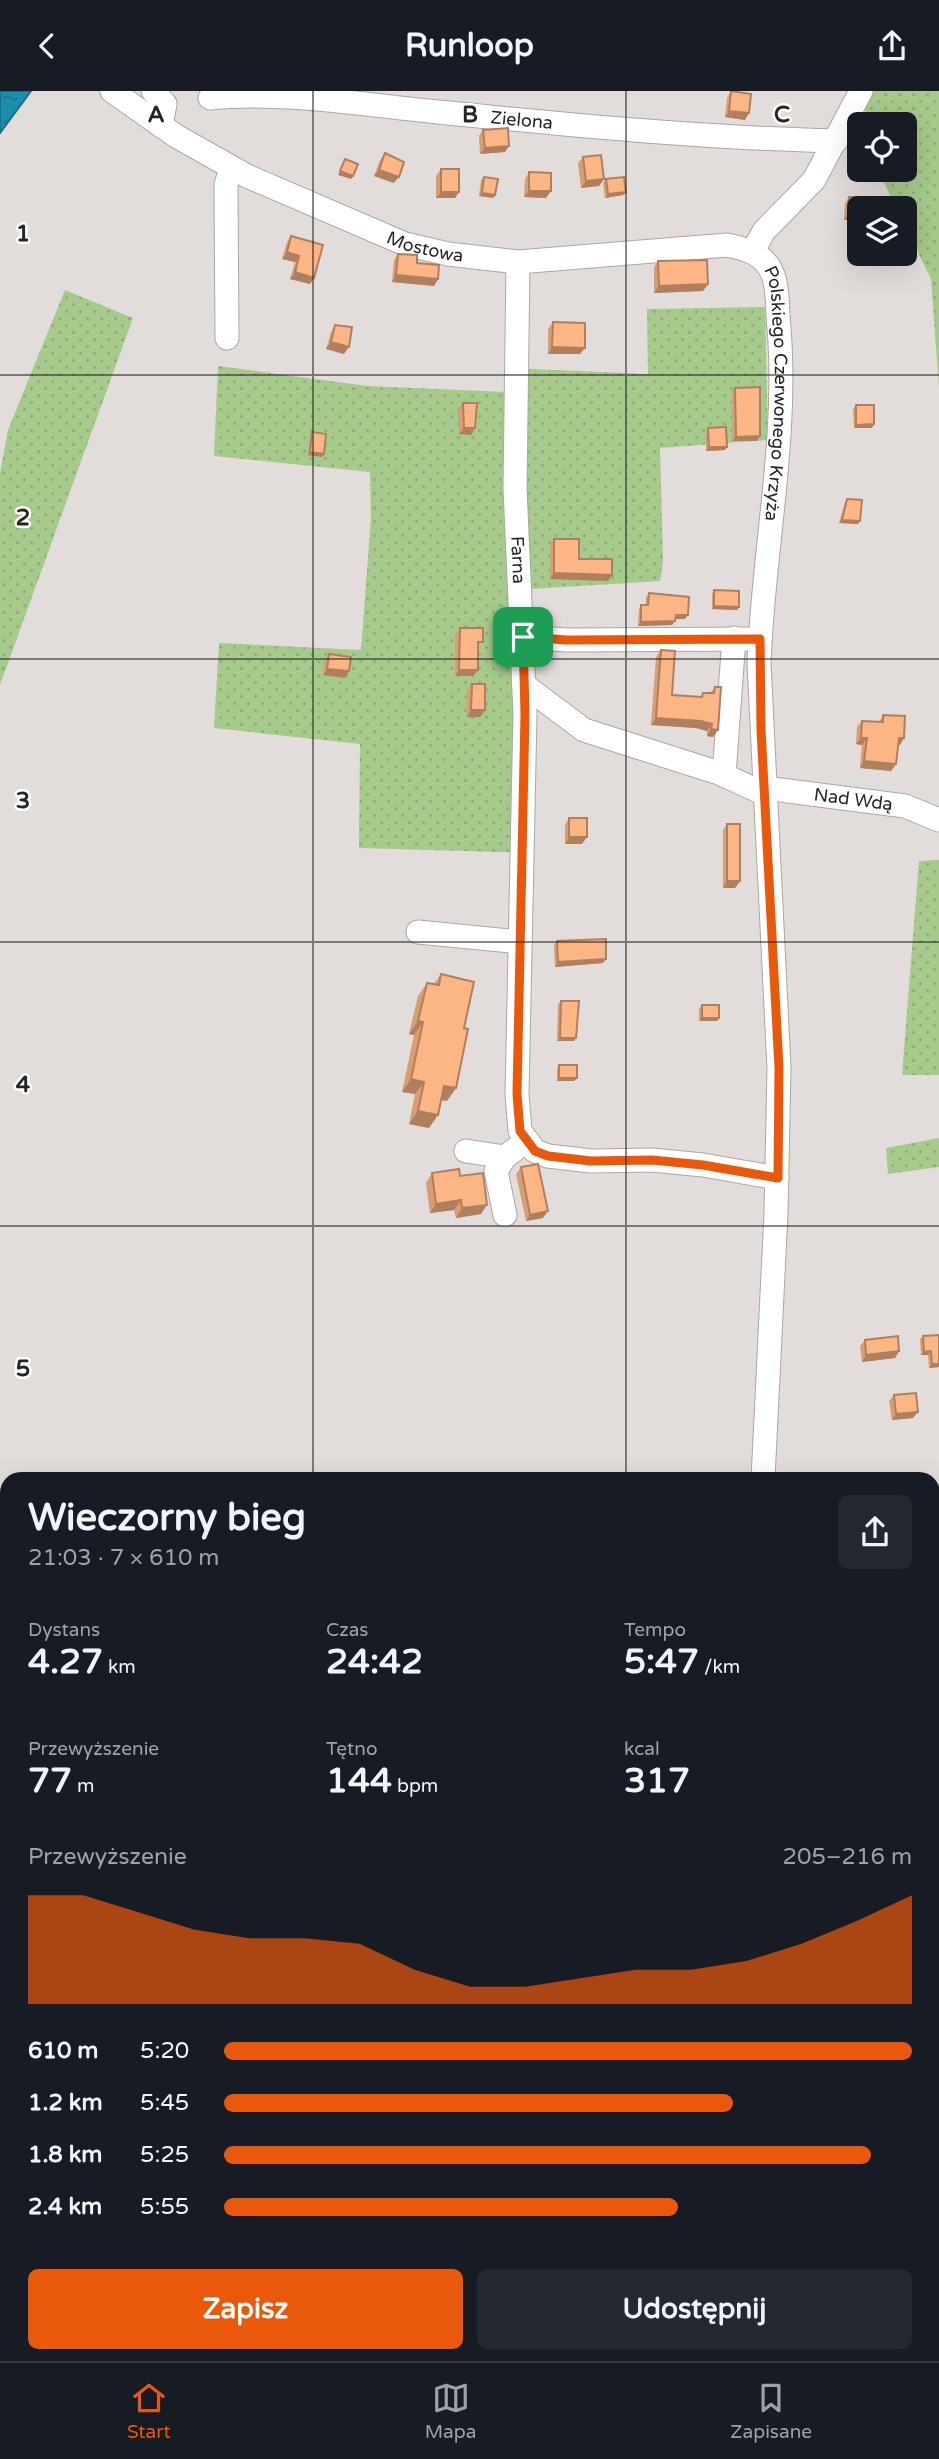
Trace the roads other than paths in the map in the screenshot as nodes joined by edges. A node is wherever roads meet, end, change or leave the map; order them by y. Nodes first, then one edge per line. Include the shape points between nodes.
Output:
1 (153, 91) edge
2 (855, 95) edge
3 (120, 98) edge
4 (210, 98) dead end
5 (161, 126) junction
6 (836, 141) junction
7 (231, 168) junction
8 (753, 251) junction
9 (518, 262) junction
10 (228, 338) dead end
11 (523, 637) junction
12 (734, 638) junction
13 (760, 639) junction
14 (524, 685) junction
15 (724, 775) junction
16 (765, 791) junction
17 (939, 820) edge
18 (418, 932) dead end
19 (520, 942) junction
20 (526, 1142) junction
21 (466, 1151) dead end
22 (505, 1157) junction
23 (778, 1178) junction
24 (505, 1215) dead end
25 (763, 1472) edge

1 - 5 street via 165,104
2 - 6 street, Polskiego Czerwonego Krzyża
3 - 5 street, Mostowa
4 - 6 street, Zielona via 314,100 768,140
5 - 7 street, Mostowa
6 - 8 street, Polskiego Czerwonego Krzyża via 814,180 764,231
7 - 9 street, Mostowa via 405,244
7 - 10 street via 226,185
8 - 9 street, Mostowa via 727,245
8 - 13 street, Polskiego Czerwonego Krzyża via 773,275 780,349 777,448
9 - 11 street, Farna via 515,488
11 - 12 street
11 - 14 street, Farna
12 - 13 street
12 - 15 street
13 - 16 street, Polskiego Czerwonego Krzyża
14 - 15 street, Nad Wdą via 584,730
14 - 19 street, Farna
15 - 16 street, Nad Wdą
16 - 17 street, Nad Wdą via 905,806
16 - 23 street, Polskiego Czerwonego Krzyża via 779,1068
18 - 19 street
19 - 20 street, Farna via 517,1120
20 - 22 street
20 - 23 street via 535,1151 562,1159 703,1165
21 - 22 street
22 - 24 street via 496,1171
23 - 25 street, Polskiego Czerwonego Krzyża

